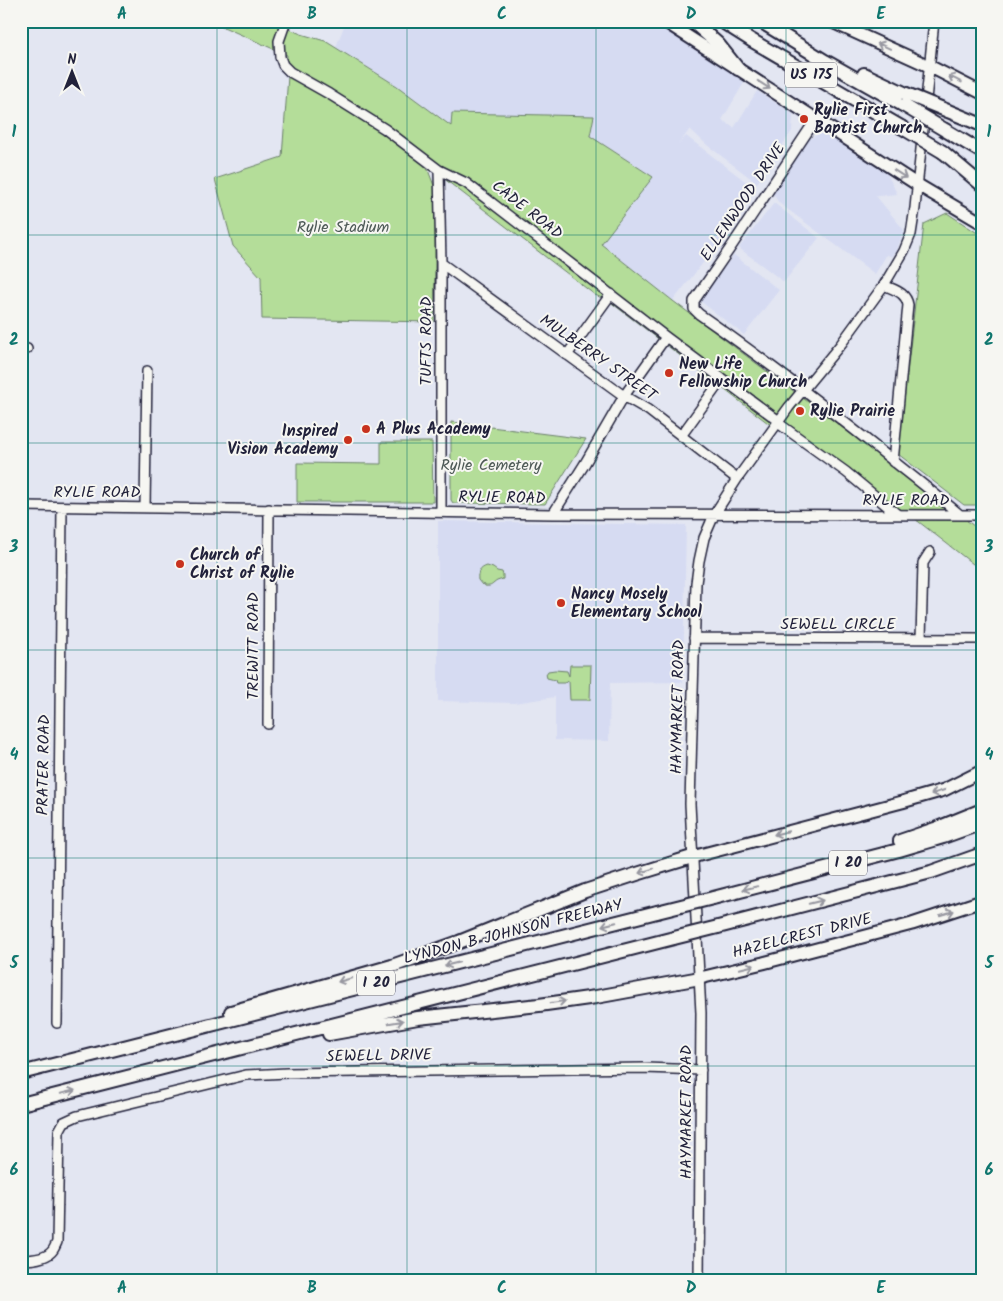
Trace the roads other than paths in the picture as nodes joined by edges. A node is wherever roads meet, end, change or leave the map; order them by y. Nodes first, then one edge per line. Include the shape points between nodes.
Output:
1 (286, 21) edge
2 (664, 21) edge
3 (692, 21) edge
4 (721, 21) edge
5 (760, 21) edge
6 (830, 21) edge
7 (934, 21) edge
8 (929, 66) junction
9 (738, 69) junction
10 (982, 93) edge
11 (904, 99) junction
12 (816, 119) junction
13 (982, 126) edge
14 (943, 152) junction
15 (982, 152) edge
16 (438, 170) junction
17 (982, 176) edge
18 (918, 185) junction
19 (982, 185) edge
20 (982, 223) edge
21 (441, 263) junction
22 (884, 285) junction
23 (611, 294) junction
24 (666, 337) junction
25 (567, 354) junction
26 (147, 371) dead end
27 (722, 379) junction
28 (804, 390) junction
29 (624, 396) junction
30 (778, 422) junction
31 (681, 436) junction
32 (894, 462) junction
33 (737, 479) junction
34 (21, 506) edge
35 (62, 507) junction
36 (145, 507) junction
37 (269, 509) junction
38 (441, 512) junction
39 (553, 514) junction
40 (959, 514) junction
41 (982, 514) edge
42 (714, 515) junction
43 (898, 515) junction
44 (930, 552) dead end
45 (694, 638) junction
46 (921, 639) junction
47 (982, 639) edge
48 (268, 724) dead end
49 (982, 771) edge
50 (982, 810) edge
51 (982, 823) edge
52 (982, 854) edge
53 (692, 857) junction
54 (791, 878) junction
55 (978, 904) edge
56 (700, 978) junction
57 (57, 1023) dead end
58 (228, 1051) junction
59 (95, 1055) junction
60 (701, 1070) junction
61 (21, 1073) edge
62 (21, 1104) edge
63 (21, 1260) edge
64 (699, 1280) edge

1 - 16 street, CADE ROAD via 279,41 280,57 290,72 385,128
2 - 9 main road
3 - 9 highway via 718,44
4 - 14 highway, US 175, bridge
5 - 11 highway, US 175 via 791,40 874,79
8 -> 6 main road
7 - 8 street, HAYMARKET ROAD
10 -> 8 main road
8 - 18 street, HAYMARKET ROAD
9 -> 12 main road
11 - 13 highway, bridge via 948,111
11 - 15 highway, bridge
12 -> 18 main road
12 - 28 street, ELLENWOOD DRIVE via 694,301 694,309 699,314
14 - 17 highway, US 175
14 - 19 highway
16 - 21 street, TUFTS ROAD
16 - 23 street, CADE ROAD via 466,183
18 - 20 main road
18 - 22 street, HAYMARKET ROAD via 910,234
21 - 25 street, MULBERRY STREET
21 - 38 street, TUFTS ROAD
22 - 28 street, HAYMARKET ROAD
22 - 32 street via 904,294 908,305
23 - 24 street, CADE ROAD
23 - 25 street
24 - 27 street, CADE ROAD
24 - 29 street
25 - 29 street, MULBERRY STREET
26 - 36 street
27 - 30 street, CADE ROAD
27 - 31 street
28 - 30 street, HAYMARKET ROAD
28 - 32 street
29 - 31 street, MULBERRY STREET
29 - 39 street
30 - 33 street, HAYMARKET ROAD
30 - 43 street, CADE ROAD
31 - 33 street, MULBERRY STREET
32 - 40 street
33 - 42 street, HAYMARKET ROAD
34 - 35 street, RYLIE ROAD
35 - 36 street, RYLIE ROAD
35 - 57 street, PRATER ROAD
36 - 37 street, RYLIE ROAD
37 - 38 street, RYLIE ROAD
37 - 48 street, TREWITT ROAD
38 - 39 street, RYLIE ROAD
39 - 42 street, RYLIE ROAD
40 - 41 street, RYLIE ROAD
40 - 43 street, RYLIE ROAD
42 - 43 street, RYLIE ROAD
42 - 45 street, HAYMARKET ROAD via 699,561
44 - 46 street via 923,563
45 - 46 street, SEWELL CIRCLE
45 - 53 street, HAYMARKET ROAD
46 - 47 street, SEWELL CIRCLE
49 -> 53 main road via 944,790
50 - 54 highway
51 - 54 highway, LYNDON B JOHNSON FREEWAY / I 20 via 899,850
58 -> 52 highway, I 20, bridge via 931,872
53 - 56 street, HAYMARKET ROAD
53 -> 59 highway via 585,891 392,966
54 -> 59 highway, LYNDON B JOHNSON FREEWAY / I 20, bridge
56 -> 55 main road, HAZELCREST DRIVE
58 -> 56 highway via 418,1018 596,997
56 - 60 street, HAYMARKET ROAD
62 -> 58 highway, I 20
59 - 61 highway, LYNDON B JOHNSON FREEWAY / I 20
60 - 63 street, SEWELL DRIVE via 625,1068 246,1075 77,1116 64,1122 59,1131 58,1242 44,1257
60 - 64 street, HAYMARKET ROAD

